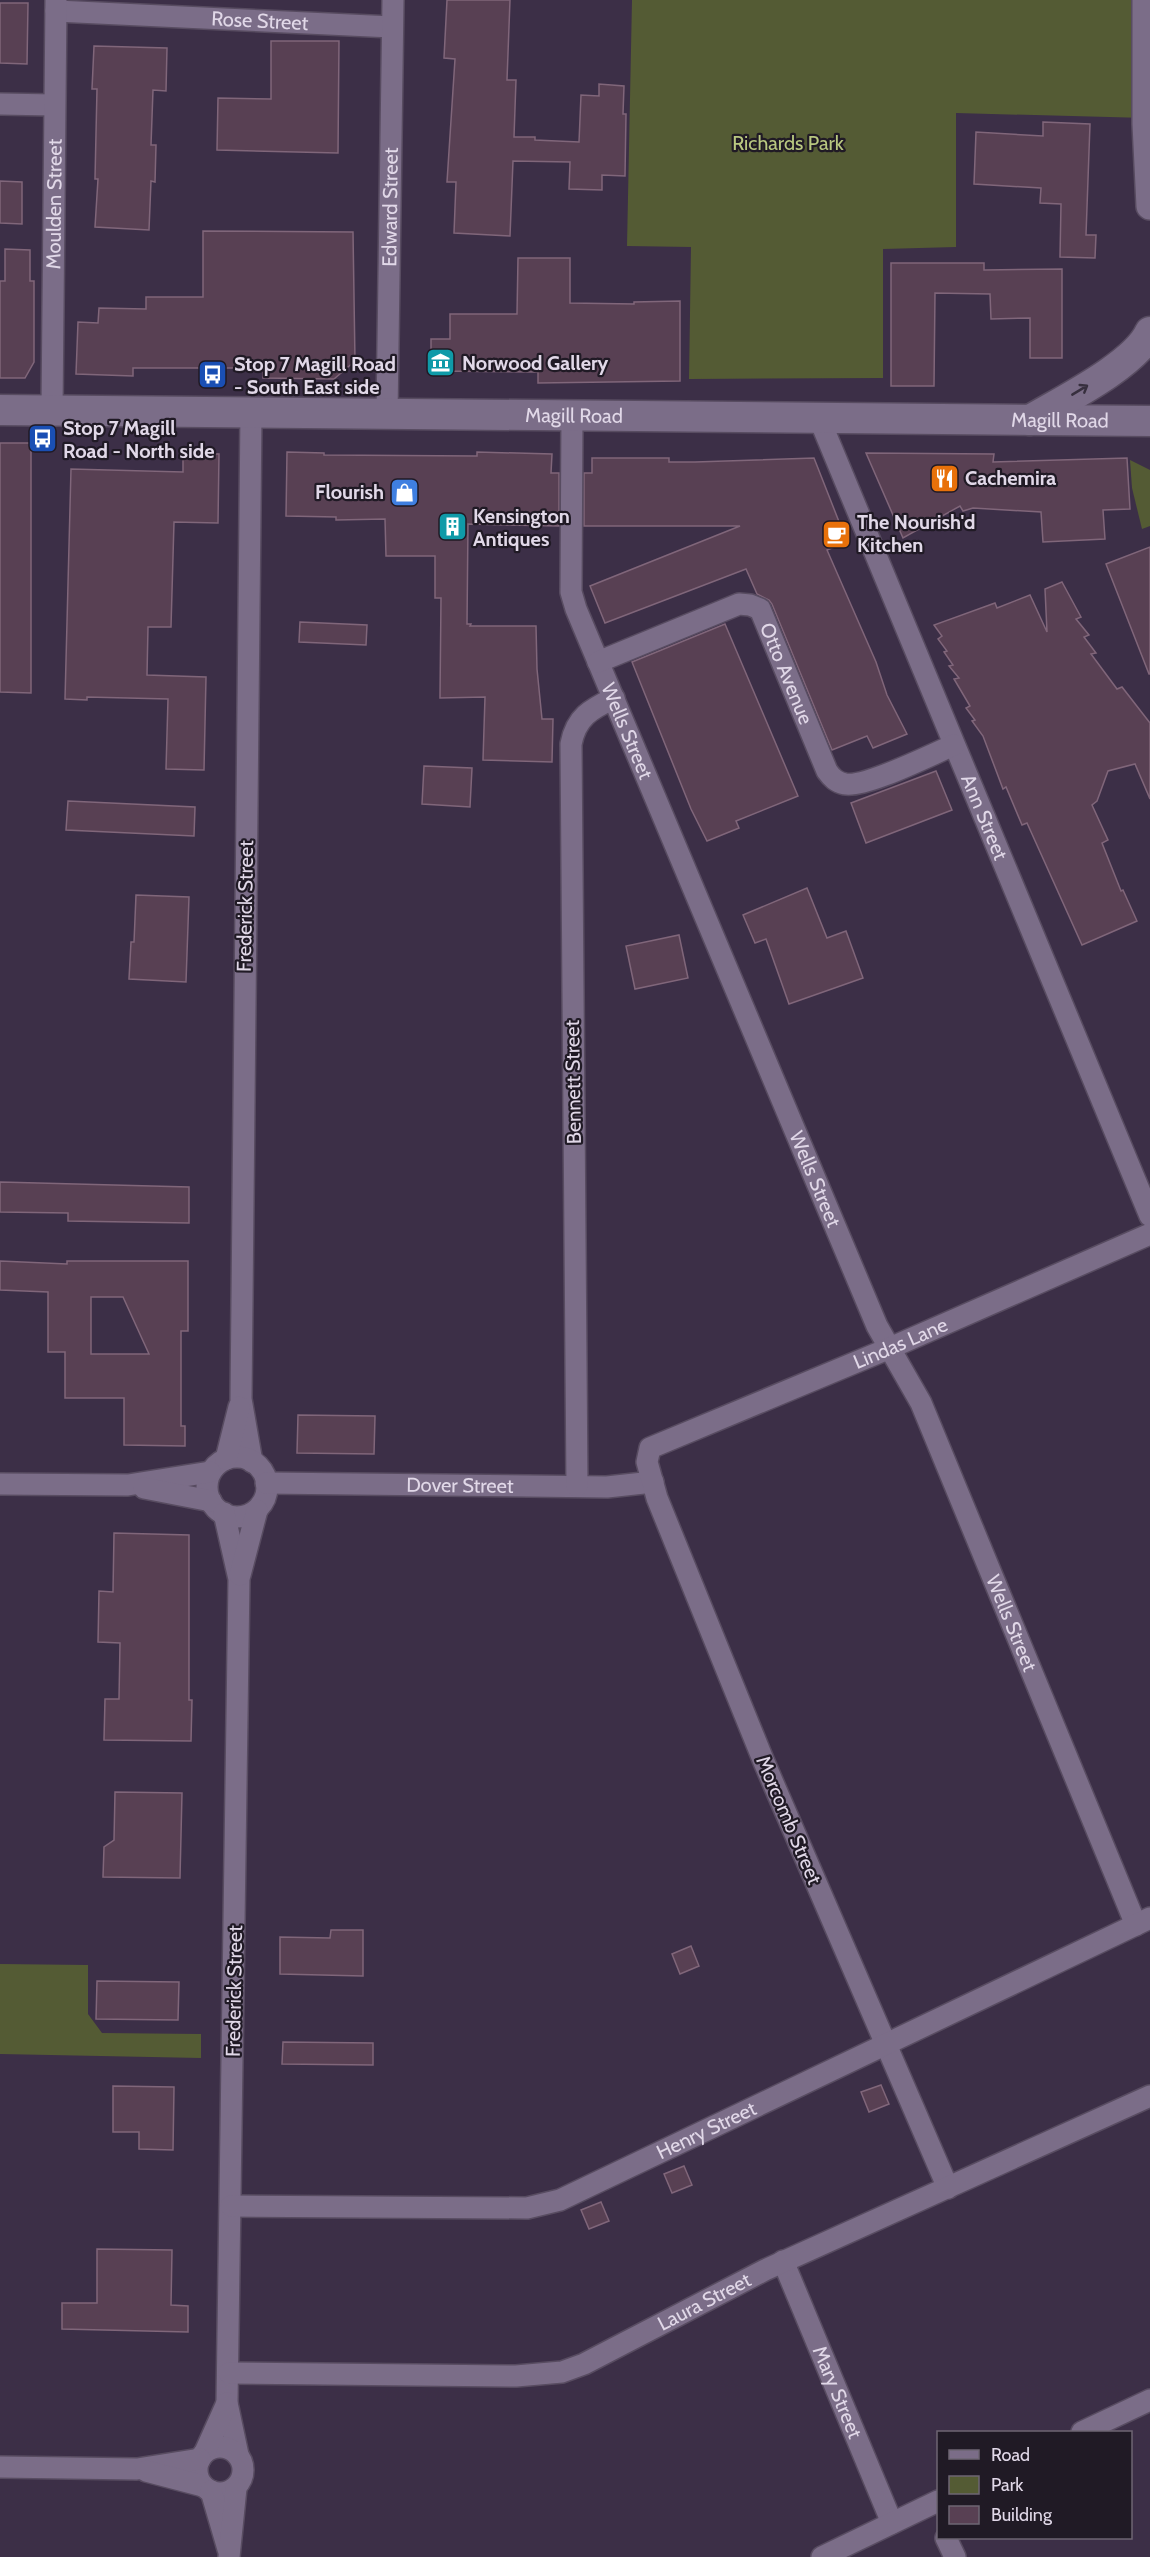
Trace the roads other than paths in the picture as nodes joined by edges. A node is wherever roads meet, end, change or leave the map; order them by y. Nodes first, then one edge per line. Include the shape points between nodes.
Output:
1 (393, 0) edge
2 (1146, 0) edge
3 (56, 6) edge
4 (392, 27) junction
5 (1148, 79) edge
6 (0, 104) edge
7 (54, 105) junction
8 (1150, 206) edge
9 (1150, 332) edge
10 (0, 410) edge
11 (52, 410) junction
12 (251, 412) junction
13 (387, 414) junction
14 (572, 416) junction
15 (819, 418) junction
16 (1030, 420) junction
17 (1150, 421) edge
18 (598, 662) junction
19 (614, 698) junction
20 (954, 745) junction
21 (1150, 1216) edge
22 (1150, 1234) edge
23 (890, 1348) junction
24 (241, 1399) junction
25 (650, 1448) joint
26 (252, 1462) junction
27 (218, 1466) junction
28 (653, 1482) junction
29 (266, 1483) junction
30 (0, 1484) edge
31 (128, 1485) junction
32 (577, 1486) junction
33 (218, 1507) junction
34 (257, 1510) junction
35 (240, 1579) junction
36 (1143, 1921) edge
37 (886, 2044) junction
38 (1150, 2096) edge
39 (948, 2188) junction
40 (231, 2206) junction
41 (783, 2261) junction
42 (229, 2373) junction
43 (1150, 2400) edge
44 (227, 2403) junction
45 (1086, 2431) edge
46 (238, 2455) junction
47 (202, 2456) junction
48 (0, 2468) edge
49 (137, 2469) junction
50 (207, 2488) junction
51 (236, 2488) junction
52 (936, 2509) edge
53 (892, 2523) junction
54 (946, 2539) edge
55 (229, 2555) edge
56 (822, 2557) edge
57 (954, 2557) edge

1 - 4 street, Edward Street
2 - 5 street
3 - 4 street, Rose Street
3 - 7 street, Moulden Street
4 - 13 street, Edward Street
5 - 8 street
6 - 7 street
7 - 11 street, Moulden Street
16 -> 9 main road via 1139,350
10 - 11 main road, Magill Road
11 - 12 main road, Magill Road
12 - 13 main road, Magill Road
12 - 24 street, Frederick Street
13 - 14 main road, Magill Road
14 - 15 main road, Magill Road
14 - 18 street, Wells Street via 571,592
15 - 16 main road, Magill Road
15 - 20 street, Ann Street
16 - 17 main road, Magill Road
18 - 19 street, Wells Street
18 - 20 street, Otto Avenue via 740,604 750,605 760,609 827,771 836,781 848,785 867,782
19 - 23 street, Wells Street via 779,1097
19 - 32 street, Bennett Street via 582,717 571,744
20 - 21 street, Ann Street
22 - 23 street, Lindas Lane
23 - 25 street, Lindas Lane
23 - 36 street, Wells Street via 921,1403
24 - 26 street, Frederick Street
24 - 27 street, Frederick Street
25 - 28 street, Morcomb Street via 646,1462
26 - 27 street via 239,1457
26 - 29 street via 259,1467
27 - 31 street
27 - 33 street via 207,1485
28 - 32 street, Dover Street
28 - 37 street, Morcomb Street via 764,1762
29 - 32 street, Dover Street
29 - 34 street via 266,1495
30 - 31 street
31 - 33 street
33 - 34 street via 235,1517
33 - 35 street, Frederick Street
34 - 35 street, Frederick Street
35 - 40 street, Frederick Street
36 - 37 street, Henry Street
37 - 39 street, Morcomb Street
37 - 40 street, Henry Street via 560,2200 542,2205
38 - 39 street, Laura Street
39 - 41 street, Laura Street
40 - 42 street, Frederick Street
41 - 42 street, Laura Street via 562,2372 516,2376
41 - 53 street, Mary Street
42 - 44 street, Frederick Street
43 - 45 street
44 - 46 street, Frederick Street
44 - 47 street, Frederick Street
46 - 47 street via 222,2447
46 - 51 street via 244,2472
47 - 49 street
47 - 50 street via 197,2469
48 - 49 street
49 - 50 street
50 - 51 street via 219,2493
50 - 55 street
51 - 55 street
52 - 53 street
53 - 56 street
54 - 57 street

